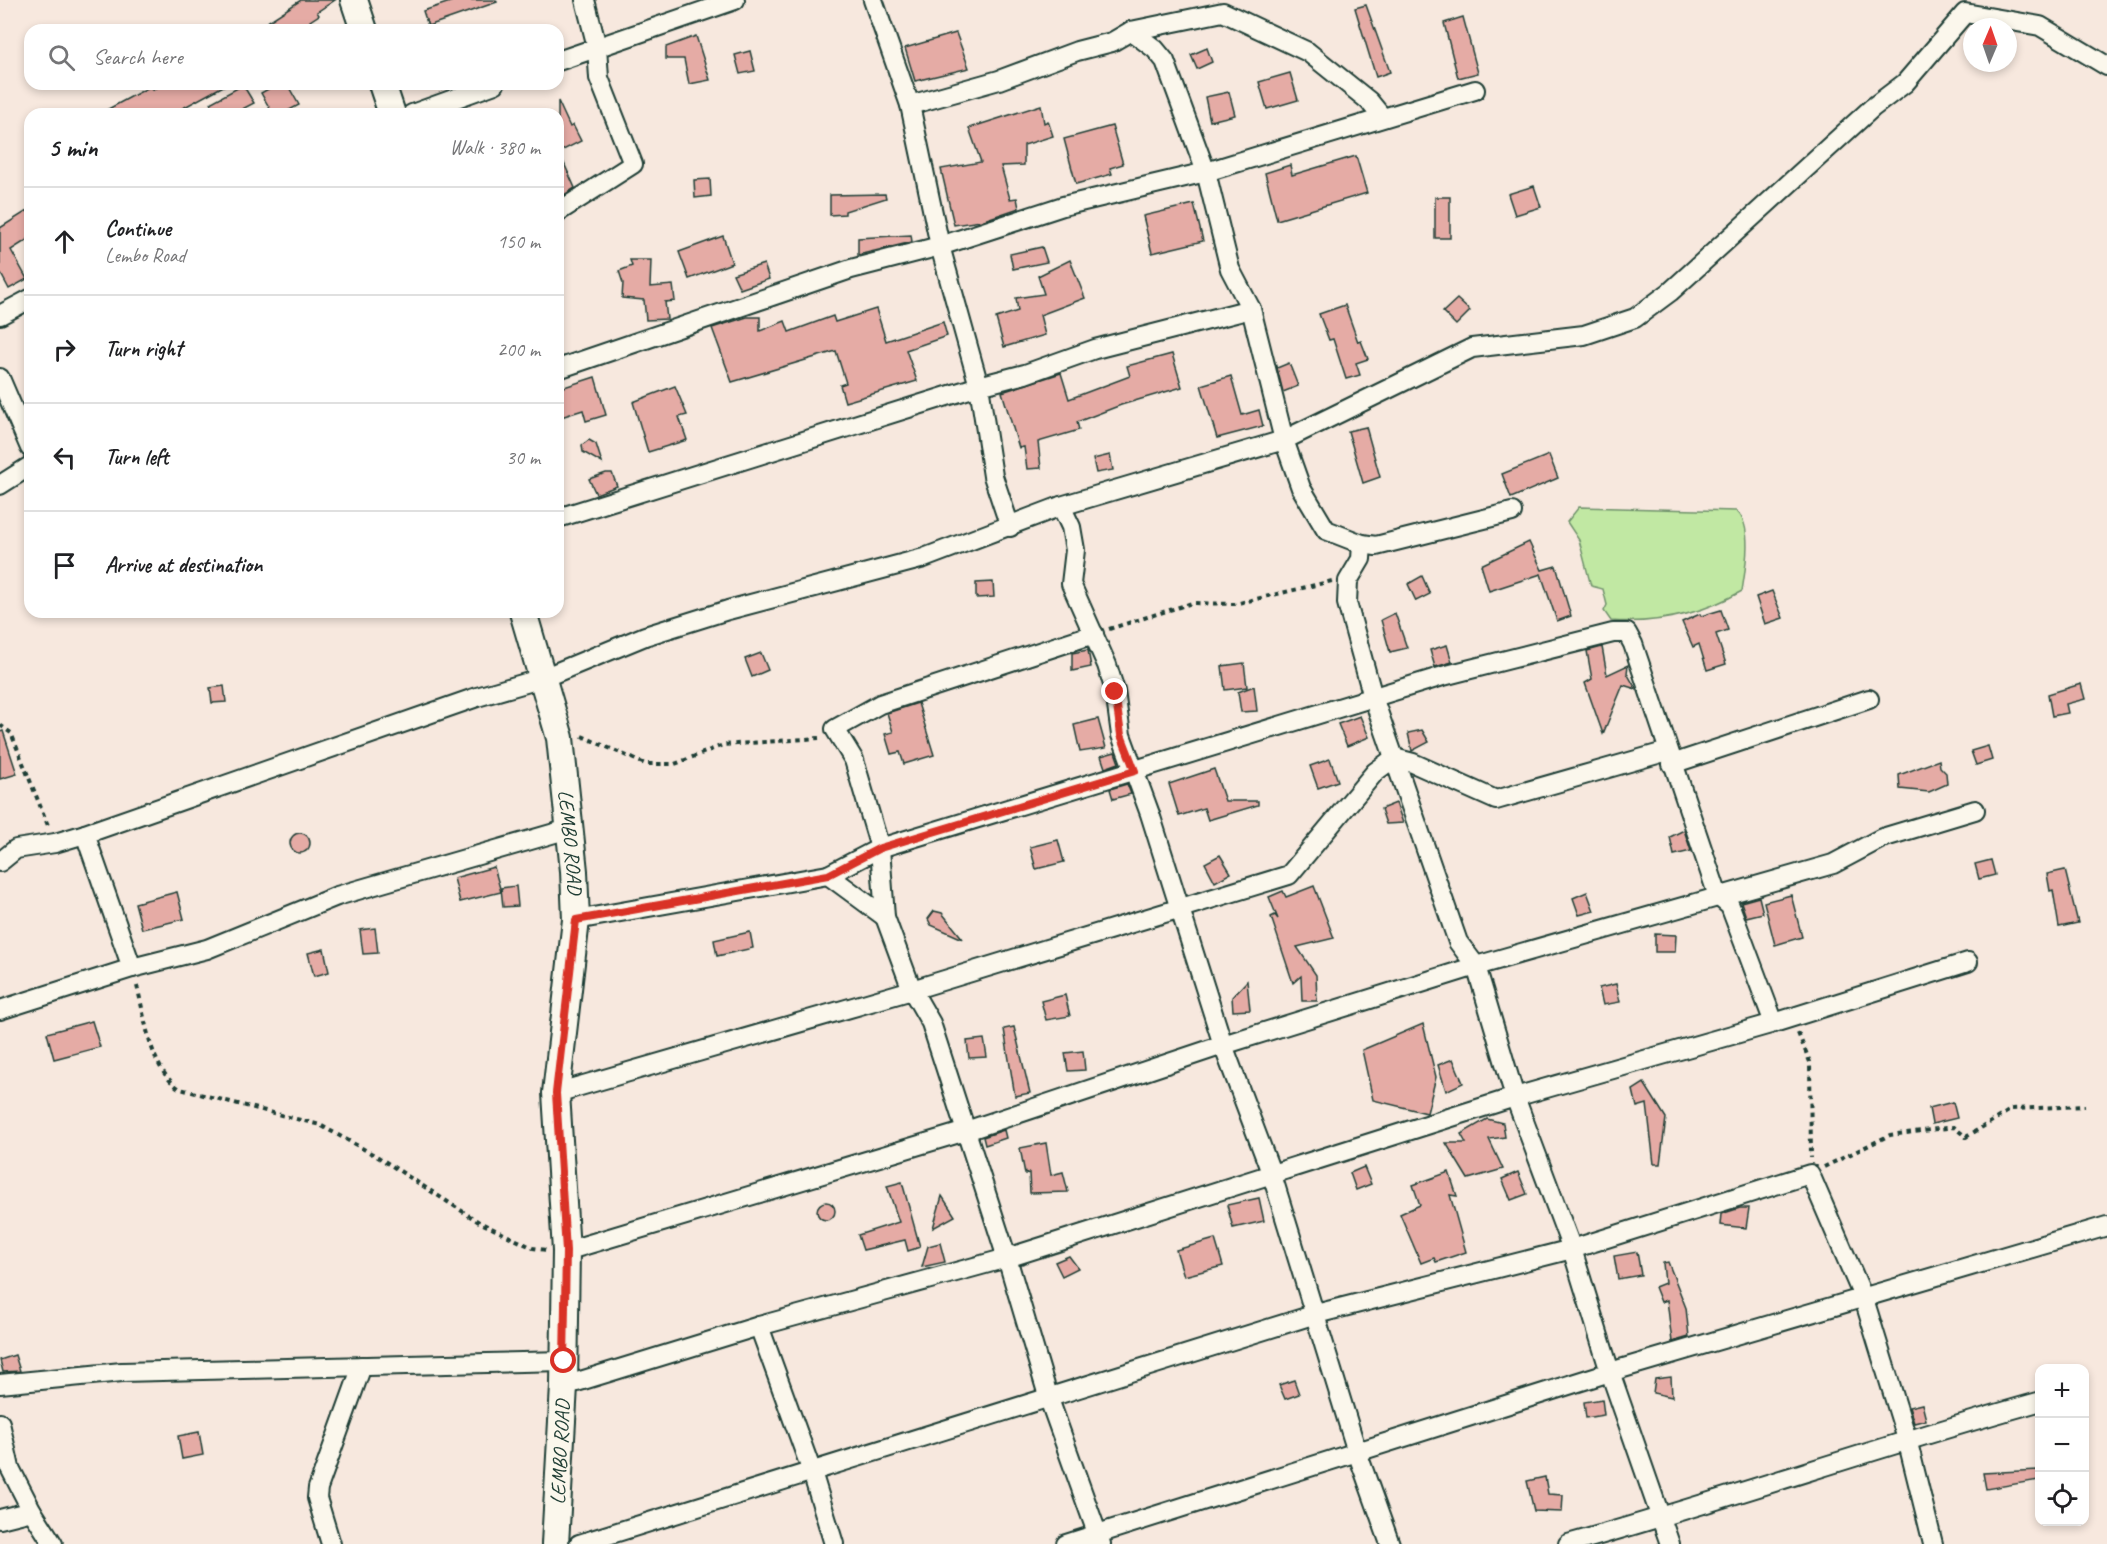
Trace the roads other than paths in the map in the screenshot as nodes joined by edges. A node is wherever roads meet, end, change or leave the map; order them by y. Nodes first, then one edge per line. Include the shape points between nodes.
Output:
1 (354, 0) edge
2 (585, 0) edge
3 (735, 0) edge
4 (873, 0) edge
5 (362, 24) edge
6 (1131, 31) junction
7 (597, 47) junction
8 (564, 59) edge
9 (2107, 66) edge
10 (384, 90) edge
11 (478, 90) edge
12 (1475, 90) dead end
13 (910, 105) junction
14 (390, 108) edge
15 (429, 108) edge
16 (1382, 117) junction
17 (1206, 172) junction
18 (564, 208) edge
19 (940, 246) junction
20 (24, 301) edge
21 (1251, 309) junction
22 (0, 315) edge
23 (564, 367) edge
24 (0, 378) edge
25 (979, 386) junction
26 (24, 434) edge
27 (1284, 440) junction
28 (24, 470) edge
29 (0, 485) edge
30 (1061, 506) junction
31 (1512, 512) dead end
32 (564, 516) edge
33 (1010, 527) junction
34 (1362, 544) junction
35 (526, 618) edge
36 (1094, 634) junction
37 (543, 678) junction
38 (1372, 697) junction
39 (1869, 699) dead end
40 (1394, 758) junction
41 (1670, 758) junction
42 (1135, 771) junction
43 (1975, 810) dead end
44 (572, 828) junction
45 (85, 834) junction
46 (880, 848) junction
47 (0, 862) edge
48 (828, 875) junction
49 (1718, 896) junction
50 (1178, 909) junction
51 (885, 917) junction
52 (576, 920) junction
53 (1968, 962) dead end
54 (1476, 966) junction
55 (132, 968) junction
56 (912, 990) junction
57 (0, 1010) edge
58 (1781, 1021) junction
59 (1222, 1045) junction
60 (556, 1093) junction
61 (1515, 1097) junction
62 (966, 1131) junction
63 (1272, 1175) junction
64 (2107, 1226) edge
65 (1572, 1249) junction
66 (566, 1251) junction
67 (1007, 1258) junction
68 (1864, 1299) junction
69 (1316, 1314) junction
70 (759, 1326) junction
71 (362, 1366) junction
72 (1610, 1372) junction
73 (564, 1374) junction
74 (0, 1384) edge
75 (1049, 1399) junction
76 (2035, 1403) edge
77 (0, 1424) edge
78 (1907, 1438) junction
79 (1357, 1452) junction
80 (812, 1472) junction
81 (32, 1511) junction
82 (1661, 1518) junction
83 (0, 1519) edge
84 (1100, 1539) edge
85 (53, 1544) edge
86 (331, 1544) edge
87 (555, 1544) edge
88 (579, 1544) edge
89 (834, 1544) edge
90 (1066, 1544) edge
91 (1390, 1544) edge
92 (1568, 1544) edge
93 (1670, 1544) edge
94 (1933, 1544) edge

1 - 5 street
2 - 7 street
3 - 7 street
4 - 13 street
6 - 13 street via 1112,42 1054,58 999,80
6 - 16 street via 1223,12 1308,52 1369,100
6 - 17 street via 1165,61
7 - 8 street
7 - 18 street via 599,78 633,165
9 - 27 street via 2040,26 1965,13 1905,83 1872,108 1670,292 1635,318 1584,335 1472,348
10 - 14 street
11 - 15 street
12 - 16 street
13 - 19 street
16 - 17 street
17 - 19 street via 1064,206
17 - 21 street via 1230,270
19 - 23 street via 851,269
19 - 25 street
20 - 22 street
21 - 25 street via 1095,349
21 - 27 street
24 - 26 street
25 - 32 street
25 - 33 street via 993,476
27 - 30 street
27 - 34 street via 1301,488 1326,530
28 - 29 street
30 - 33 street
30 - 36 street via 1071,527 1075,550 1071,584
31 - 34 street via 1376,546
33 - 37 street via 924,558 645,636
34 - 38 street via 1361,559 1348,580 1347,603
35 - 37 street, LEMBO ROAD
36 - 42 street via 1110,674 1121,735
36 - 46 street via 880,704 834,729 854,760
37 - 44 street, LEMBO ROAD via 560,738
37 - 45 street via 467,700
38 - 40 street
38 - 41 street via 1613,633 1627,633
38 - 42 street
39 - 41 street
40 - 41 street via 1496,800
40 - 50 street via 1375,772 1289,875
40 - 54 street via 1458,942
41 - 49 street
42 - 46 street
42 - 50 street
43 - 49 street via 1882,838 1833,864
44 - 52 street, LEMBO ROAD
44 - 55 street via 337,896 207,949
45 - 47 street via 16,849
45 - 55 street
46 - 48 street
46 - 51 street
48 - 51 street
48 - 52 street
49 - 54 street
49 - 58 street via 1731,906
50 - 56 street
50 - 59 street
51 - 56 street
52 - 60 street, LEMBO ROAD
53 - 58 street
54 - 59 street
54 - 61 street
55 - 57 street
56 - 60 street
56 - 62 street via 931,1023
58 - 61 street
59 - 62 street
59 - 63 street
60 - 66 street, LEMBO ROAD
61 - 63 street
61 - 65 street
62 - 66 street
62 - 67 street
63 - 67 street
63 - 69 street
64 - 68 street
65 - 68 street via 1810,1174
65 - 69 street
65 - 72 street
66 - 73 street, LEMBO ROAD
67 - 70 street
67 - 75 street
68 - 72 street
68 - 78 street
69 - 75 street
69 - 79 street
70 - 73 street
70 - 80 street
71 - 73 street
71 - 74 street via 122,1372
71 - 86 street via 318,1488 317,1498
72 - 79 street
72 - 82 street
73 - 87 street, LEMBO ROAD
75 - 80 street
75 - 84 street
76 - 78 street
77 - 81 street via 10,1468
78 - 82 street
78 - 94 street
79 - 84 street
79 - 91 street
80 - 88 street
80 - 89 street
81 - 83 street
81 - 85 street
82 - 92 street
82 - 93 street
84 - 90 street

